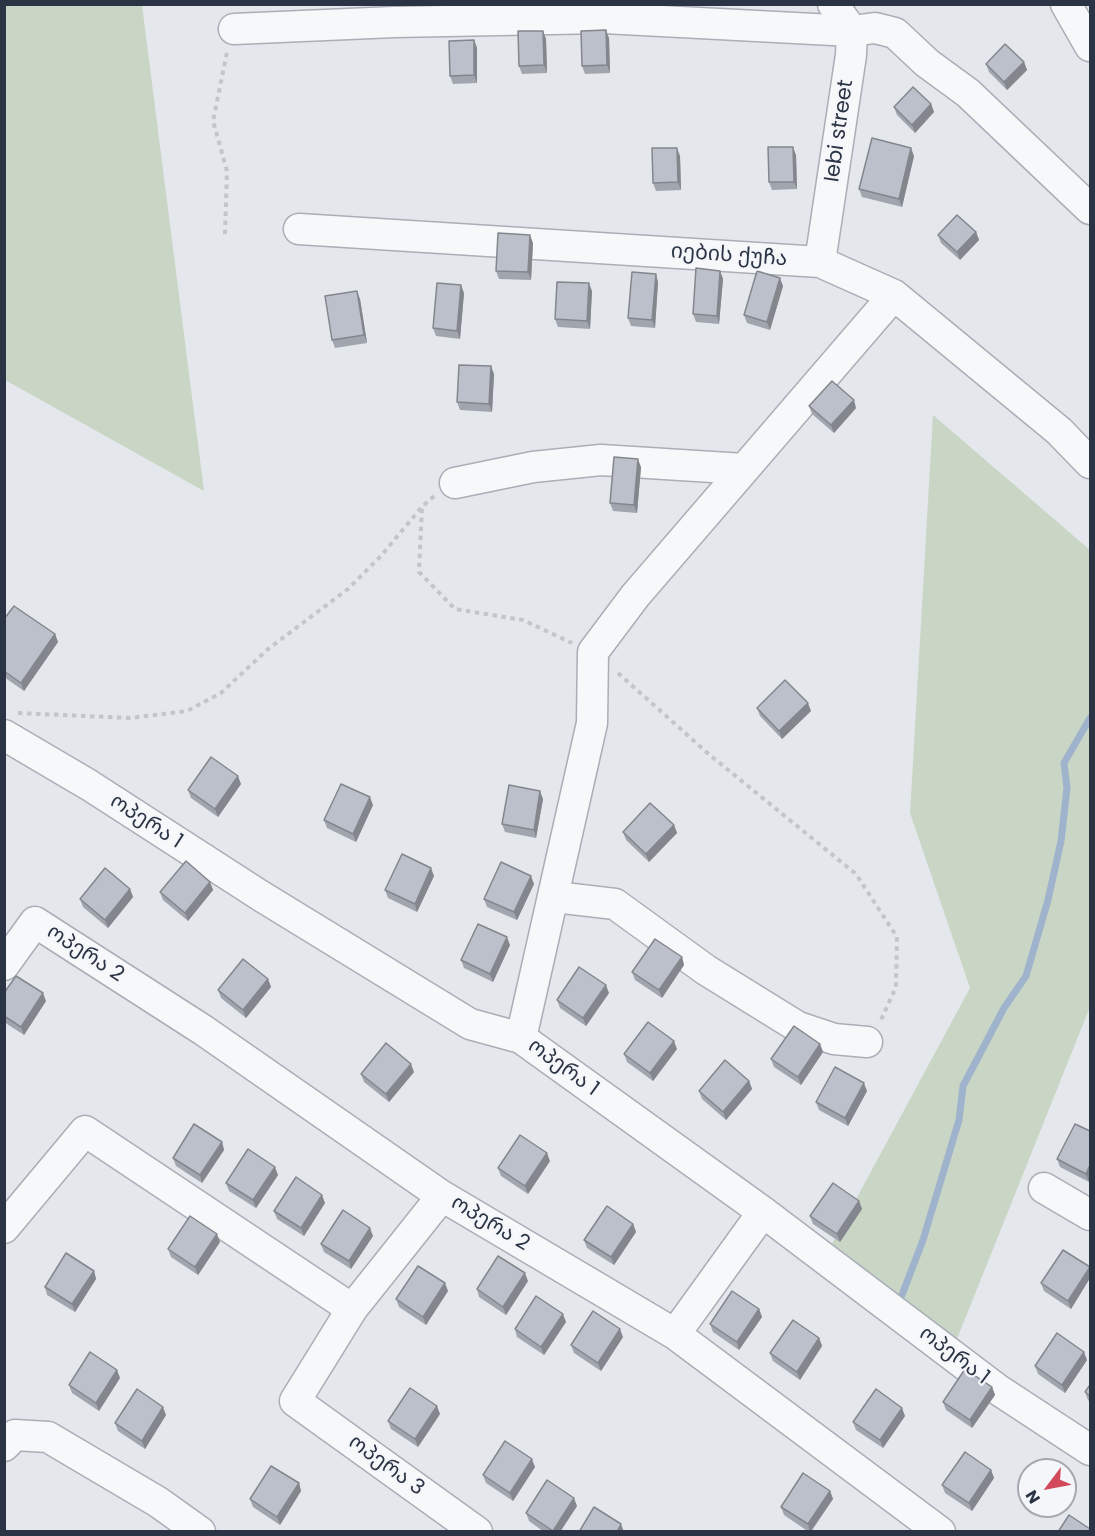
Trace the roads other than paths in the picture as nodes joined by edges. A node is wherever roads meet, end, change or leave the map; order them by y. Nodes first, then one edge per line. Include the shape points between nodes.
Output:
1 (833, 4) edge
2 (1066, 4) edge
3 (234, 29) road end
4 (852, 31) junction
5 (1090, 46) edge
6 (1090, 209) edge
7 (299, 229) dead end
8 (820, 262) junction
9 (894, 295) junction
10 (1090, 463) edge
11 (744, 469) junction
12 (455, 483) road end
13 (10, 724) edge
14 (555, 897) junction
15 (4, 965) edge
16 (521, 1038) junction
17 (867, 1042) road end
18 (1044, 1188) dead end
19 (442, 1196) junction
20 (763, 1212) junction
21 (1090, 1215) edge
22 (4, 1228) edge
23 (352, 1310) junction
24 (675, 1334) junction
25 (4, 1446) edge
26 (1090, 1450) edge
27 (200, 1532) edge
28 (477, 1532) edge
29 (939, 1532) edge

1 - 4 street
2 - 5 street
3 - 4 street via 604,18
4 - 6 street via 875,28 895,33 968,93
4 - 8 street, Iebi street
7 - 8 street, იების ქუჩა
8 - 9 street, იების ქუჩა
9 - 10 street, იების ქუჩა via 1059,431
9 - 11 street
11 - 12 street via 601,460 533,467
11 - 14 street via 635,596 593,652 592,723
13 - 16 street, ოპერა 1 via 89,785 261,896 470,1024
14 - 16 street
14 - 17 street via 615,904 706,970 798,1027 834,1039
15 - 19 street, ოპერა 2 via 35,922 203,1030
16 - 20 street, ოპერა 1
18 - 21 street
19 - 23 street
19 - 24 street, ოპერა 2
20 - 24 street
20 - 26 street, ოპერა 1 via 997,1389
22 - 23 street via 85,1131
23 - 28 street, ოპერა 3 via 295,1401
24 - 29 street, ოპერა 2
25 - 27 street via 15,1435 48,1437 158,1502

